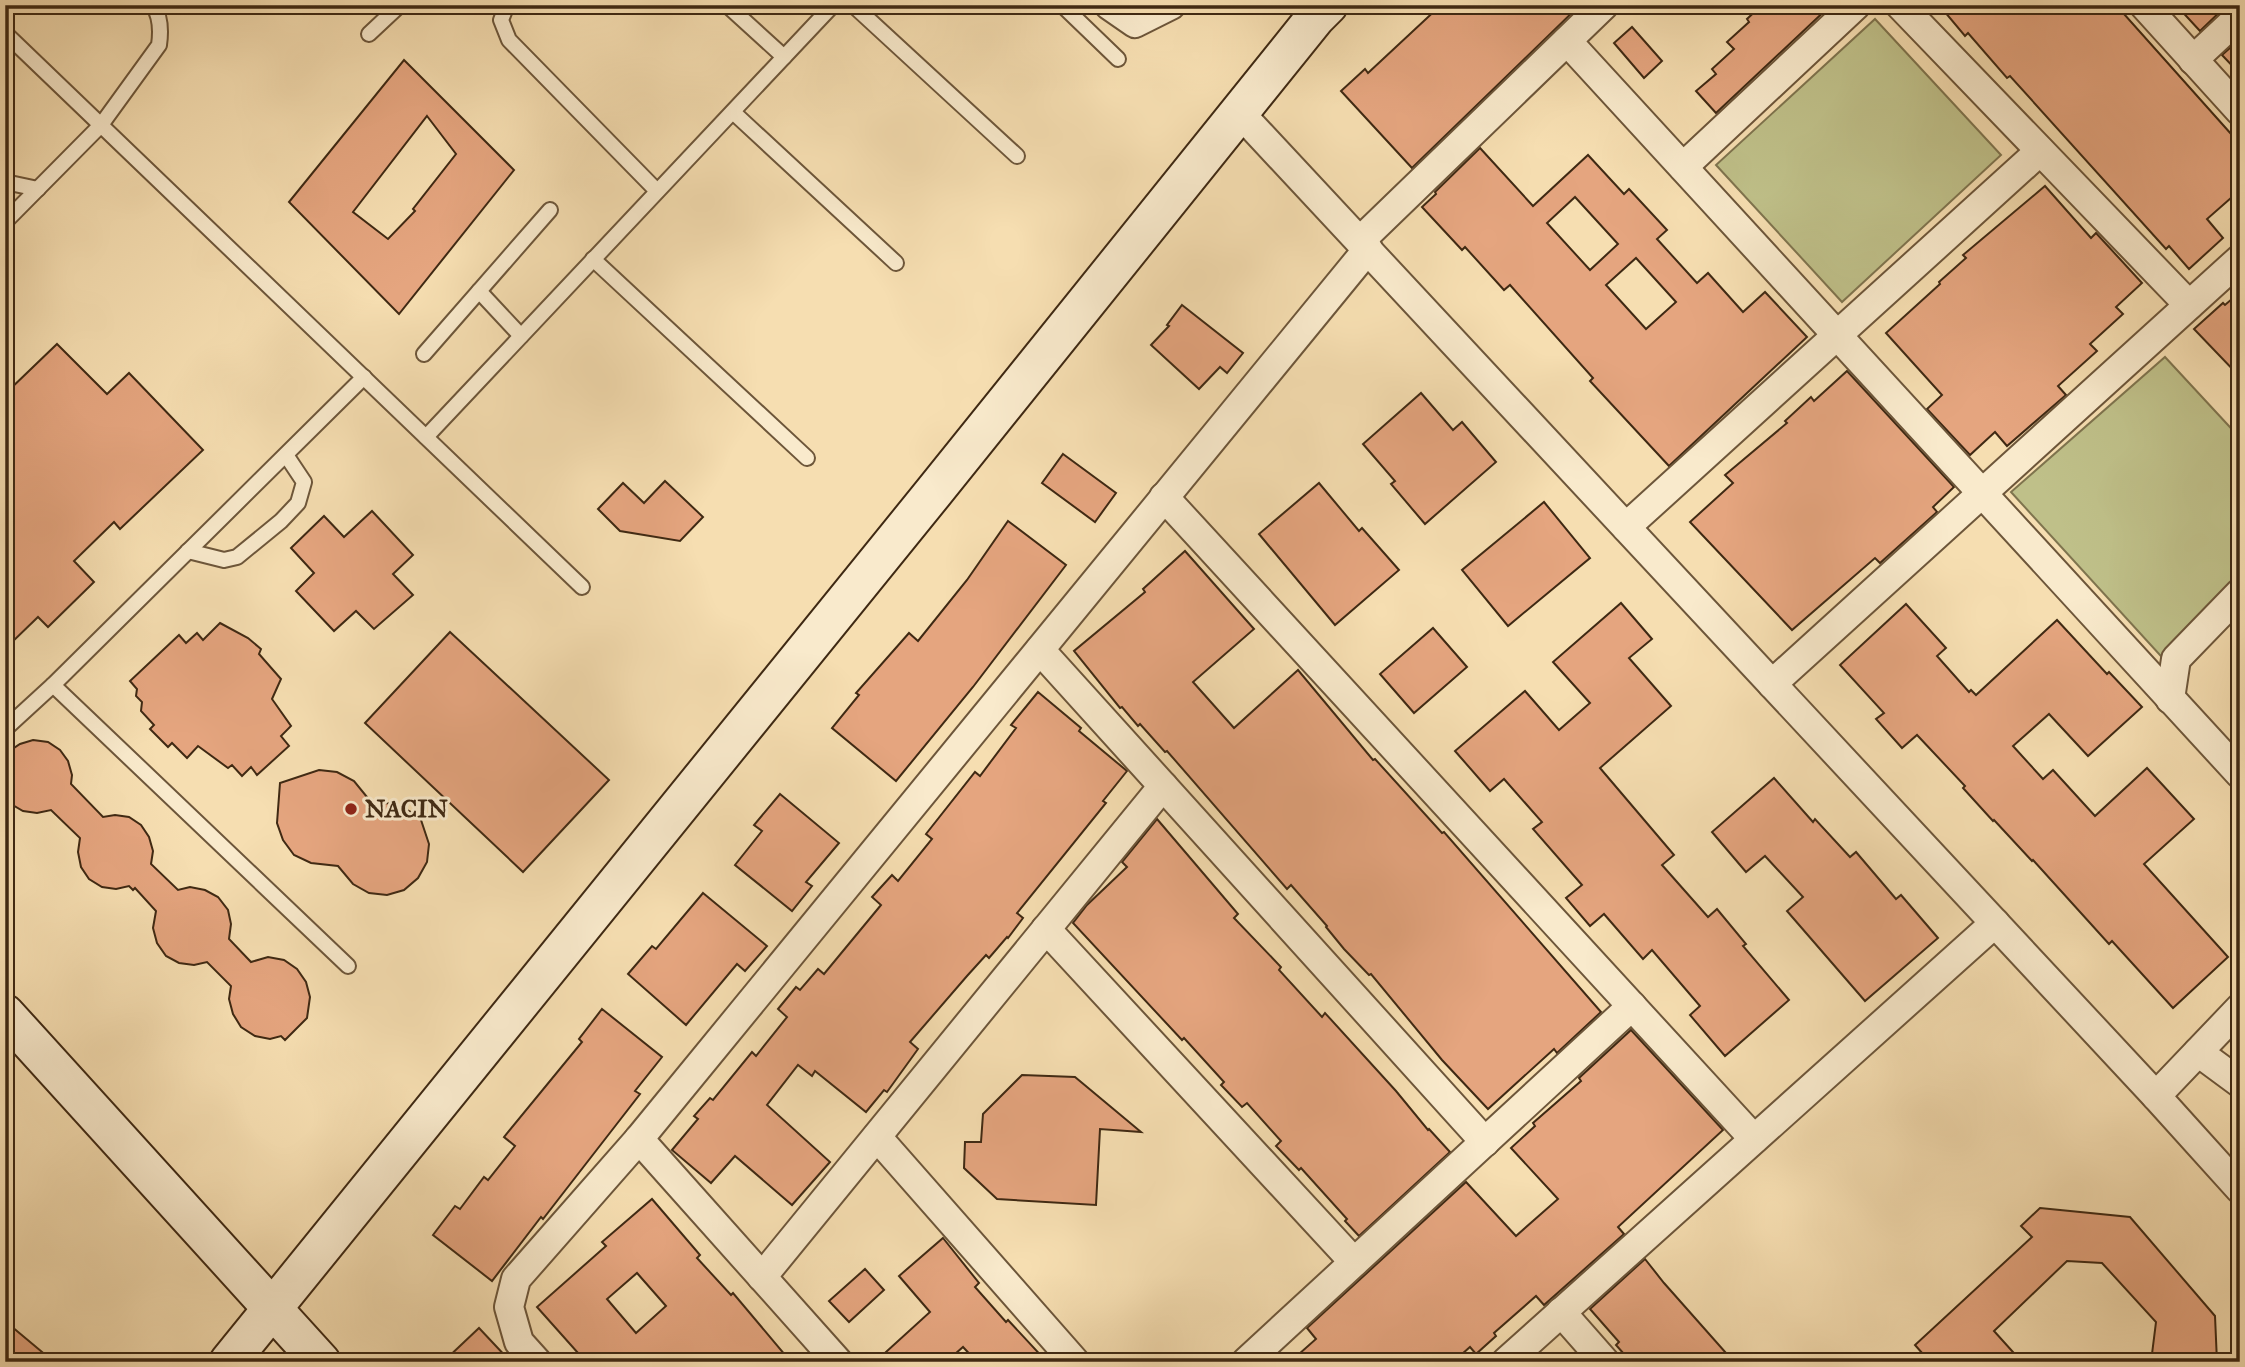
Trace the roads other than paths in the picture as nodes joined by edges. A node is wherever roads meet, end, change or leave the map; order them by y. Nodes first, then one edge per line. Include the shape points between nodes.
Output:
1 (153, 5) edge
2 (400, 5) edge
3 (507, 5) edge
4 (727, 5) edge
5 (833, 5) edge
6 (853, 5) edge
7 (1062, 5) edge
8 (1109, 5) edge
9 (1171, 5) edge
10 (1328, 5) edge
11 (1604, 5) edge
12 (1856, 5) edge
13 (1900, 5) edge
14 (2144, 5) edge
15 (2240, 16) edge
16 (5, 33) edge
17 (369, 34) dead end
18 (1567, 41) junction
19 (784, 57) junction
20 (1118, 59) dead end
21 (2193, 60) junction
22 (2240, 111) edge
23 (733, 112) junction
24 (1240, 112) junction
25 (101, 125) junction
26 (2040, 151) junction
27 (1017, 156) dead end
28 (1683, 167) junction
29 (5, 182) edge
30 (38, 189) junction
31 (657, 191) junction
32 (550, 210) dead end
33 (5, 222) edge
34 (1364, 245) junction
35 (593, 259) junction
36 (2240, 259) edge
37 (896, 263) dead end
38 (479, 291) junction
39 (2189, 306) junction
40 (1837, 335) junction
41 (521, 336) junction
42 (424, 354) dead end
43 (364, 377) junction
44 (426, 437) junction
45 (286, 455) junction
46 (807, 458) dead end
47 (1982, 494) junction
48 (1164, 498) junction
49 (1626, 527) junction
50 (188, 551) junction
51 (582, 587) dead end
52 (2240, 593) edge
53 (1040, 650) junction
54 (1772, 684) junction
55 (52, 685) junction
56 (2170, 699) junction
57 (5, 729) edge
58 (2240, 774) edge
59 (1163, 786) junction
60 (1995, 923) junction
61 (1046, 929) junction
62 (348, 966) dead end
63 (1632, 1006) junction
64 (2240, 1008) edge
65 (5, 1014) edge
66 (2198, 1052) junction
67 (2240, 1083) edge
68 (2156, 1096) junction
69 (877, 1137) junction
70 (639, 1139) junction
71 (1754, 1139) junction
72 (1485, 1142) junction
73 (2240, 1189) edge
74 (1354, 1262) junction
75 (762, 1277) junction
76 (272, 1307) junction
77 (1561, 1312) junction
78 (229, 1362) edge
79 (321, 1362) edge
80 (537, 1362) edge
81 (838, 1362) edge
82 (1075, 1362) edge
83 (1246, 1362) edge
84 (1506, 1362) edge
85 (1605, 1362) edge

1 - 25 lane via 161,30 159,45
2 - 17 lane
3 - 31 lane via 501,20 509,40
4 - 19 lane
5 - 19 lane
6 - 27 lane
7 - 20 lane
8 - 9 street via 1135,23
10 - 24 street
11 - 18 street
12 - 28 street
13 - 26 street
14 - 21 street
15 - 21 street
16 - 25 lane
18 - 28 street
18 - 34 street
19 - 23 lane
21 - 22 street
23 - 31 lane
23 - 37 lane
24 - 34 street
24 - 76 street
25 - 30 lane
25 - 43 lane
26 - 39 street
26 - 40 street
28 - 40 street
29 - 30 lane
30 - 33 lane
31 - 35 lane
32 - 38 lane
34 - 48 street
34 - 49 street
35 - 41 lane
35 - 46 lane
36 - 39 street
38 - 41 lane
38 - 42 lane
39 - 47 street
40 - 47 street
40 - 49 street
41 - 44 lane
43 - 44 lane
43 - 45 lane
44 - 51 lane
45 - 50 lane
45 - 50 lane via 304,482 298,503 281,520 237,557 224,560
47 - 54 street
47 - 56 street
48 - 53 street
48 - 63 street
49 - 54 street
50 - 55 lane
52 - 56 street via 2176,659
53 - 59 street
53 - 70 street
54 - 60 street
55 - 57 lane
55 - 62 lane
56 - 58 street
59 - 61 street
59 - 72 street
60 - 68 street
60 - 71 street
61 - 69 street
61 - 74 street
63 - 71 street
63 - 72 street
64 - 66 street
65 - 76 street
66 - 67 street
66 - 68 street
68 - 73 street
69 - 75 street
69 - 82 street
70 - 75 street
70 - 80 street via 516,1279 509,1307 519,1342
71 - 77 street
72 - 74 street
74 - 83 street
75 - 81 street
76 - 78 street
76 - 79 street
77 - 84 street
77 - 85 street

